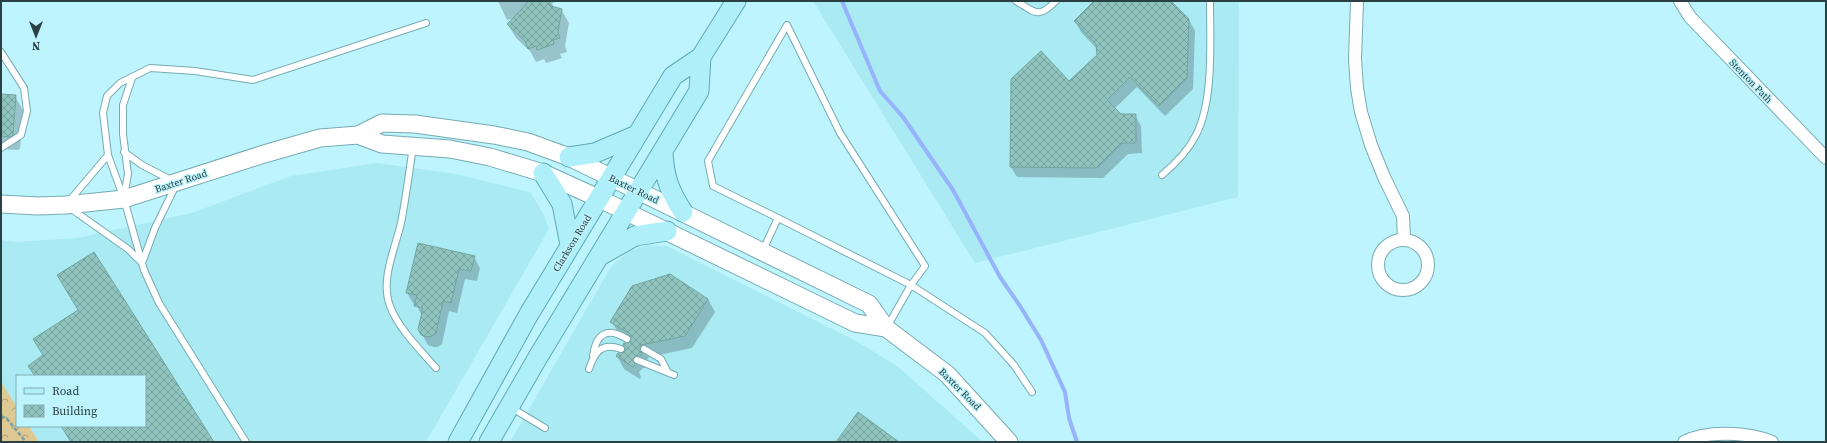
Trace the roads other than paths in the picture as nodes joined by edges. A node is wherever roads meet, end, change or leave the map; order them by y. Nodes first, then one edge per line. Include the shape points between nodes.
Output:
1 (736, 1) edge
2 (1016, 1) edge
3 (1056, 1) edge
4 (1210, 1) edge
5 (1357, 1) edge
6 (1680, 1) edge
7 (426, 23) dead end
8 (1, 52) edge
9 (701, 57) junction
10 (132, 78) junction
11 (358, 135) junction
12 (637, 135) junction
13 (413, 145) junction
14 (1, 148) edge
15 (663, 151) junction
16 (124, 152) junction
17 (108, 155) junction
18 (569, 157) junction
19 (1826, 158) edge
20 (543, 173) junction
21 (1162, 175) dead end
22 (611, 178) junction
23 (177, 183) junction
24 (639, 192) junction
25 (598, 198) junction
26 (124, 199) junction
27 (1, 204) edge
28 (66, 205) junction
29 (626, 212) junction
30 (682, 212) junction
31 (778, 218) junction
32 (667, 231) junction
33 (1404, 240) junction
34 (570, 245) junction
35 (762, 252) junction
36 (600, 256) junction
37 (142, 263) junction
38 (911, 285) junction
39 (886, 328) junction
40 (627, 339) dead end
41 (621, 349) dead end
42 (644, 349) dead end
43 (593, 356) junction
44 (637, 360) dead end
45 (436, 368) dead end
46 (589, 369) dead end
47 (666, 371) junction
48 (674, 375) dead end
49 (1032, 392) dead end
50 (509, 407) junction
51 (545, 428) dead end
52 (246, 442) edge
53 (458, 442) edge
54 (489, 442) edge
55 (1009, 442) edge
56 (1684, 442) edge
57 (1772, 442) edge

1 - 9 main road, Clarkson Road
2 - 3 lane via 1034,13 1040,13 1045,12
4 - 21 lane via 1208,94 1202,120 1185,151
5 - 33 street via 1355,59 1361,112 1371,145 1403,216
6 - 19 street, Stenton Path via 1690,17
7 - 10 lane via 253,80 194,71 150,68
8 - 14 lane via 24,88 27,111 21,135
9 - 12 main road, Clarkson Road via 672,76
9 - 15 main road, Clarkson Road via 699,91
10 - 16 lane via 123,105
10 - 17 lane via 120,83 107,96 103,114
11 - 13 main road, Baxter Road via 382,144
11 - 18 main road, Baxter Road via 382,123 415,124 528,142
11 - 23 main road, Baxter Road via 320,138
12 - 18 main road via 595,153
12 - 22 main road, Clarkson Road
13 - 20 main road, Baxter Road via 490,157
13 - 45 lane via 401,222 386,286 390,307 410,339
15 - 24 main road, Clarkson Road
15 - 30 main road via 667,183
16 - 23 lane via 142,165
16 - 26 lane via 128,174
17 - 26 lane
17 - 28 lane via 93,176
18 - 22 main road, Baxter Road
20 - 25 main road, Baxter Road
20 - 34 main road via 562,204
22 - 24 main road, Baxter Road
22 - 25 main road, Clarkson Road
23 - 26 main road, Baxter Road
23 - 37 lane via 155,228
24 - 29 main road, Clarkson Road
24 - 30 main road, Baxter Road
25 - 29 main road, Baxter Road
25 - 34 main road, Clarkson Road
26 - 28 main road, Baxter Road
26 - 37 lane
27 - 28 main road, Baxter Road
28 - 37 lane via 128,249
29 - 32 main road, Baxter Road
29 - 36 main road, Clarkson Road
30 - 35 main road, Baxter Road
31 - 35 lane
31 - 38 lane
31 - 38 lane via 713,186 708,161 787,25 840,133 925,266
32 - 36 main road via 635,236
32 - 39 main road, Baxter Road via 855,324
33 - 33 street via 1389,244 1383,249 1377,263 1378,271 1386,284 1400,291 1415,287 1426,275 1428,268 1426,256 1419,246
34 - 53 main road, Clarkson Road
35 - 39 main road, Baxter Road via 869,304
36 - 50 main road, Clarkson Road
37 - 52 lane via 159,303
38 - 39 lane
38 - 49 lane via 984,333 1014,365
39 - 55 main road, Baxter Road via 947,374
40 - 43 lane via 609,332 601,334 594,344
41 - 43 lane via 614,346 603,347
42 - 47 lane via 661,359
43 - 46 lane
44 - 47 lane
47 - 48 lane
50 - 51 lane
50 - 54 main road, Clarkson Road
56 - 57 street via 1727,434 1761,437

